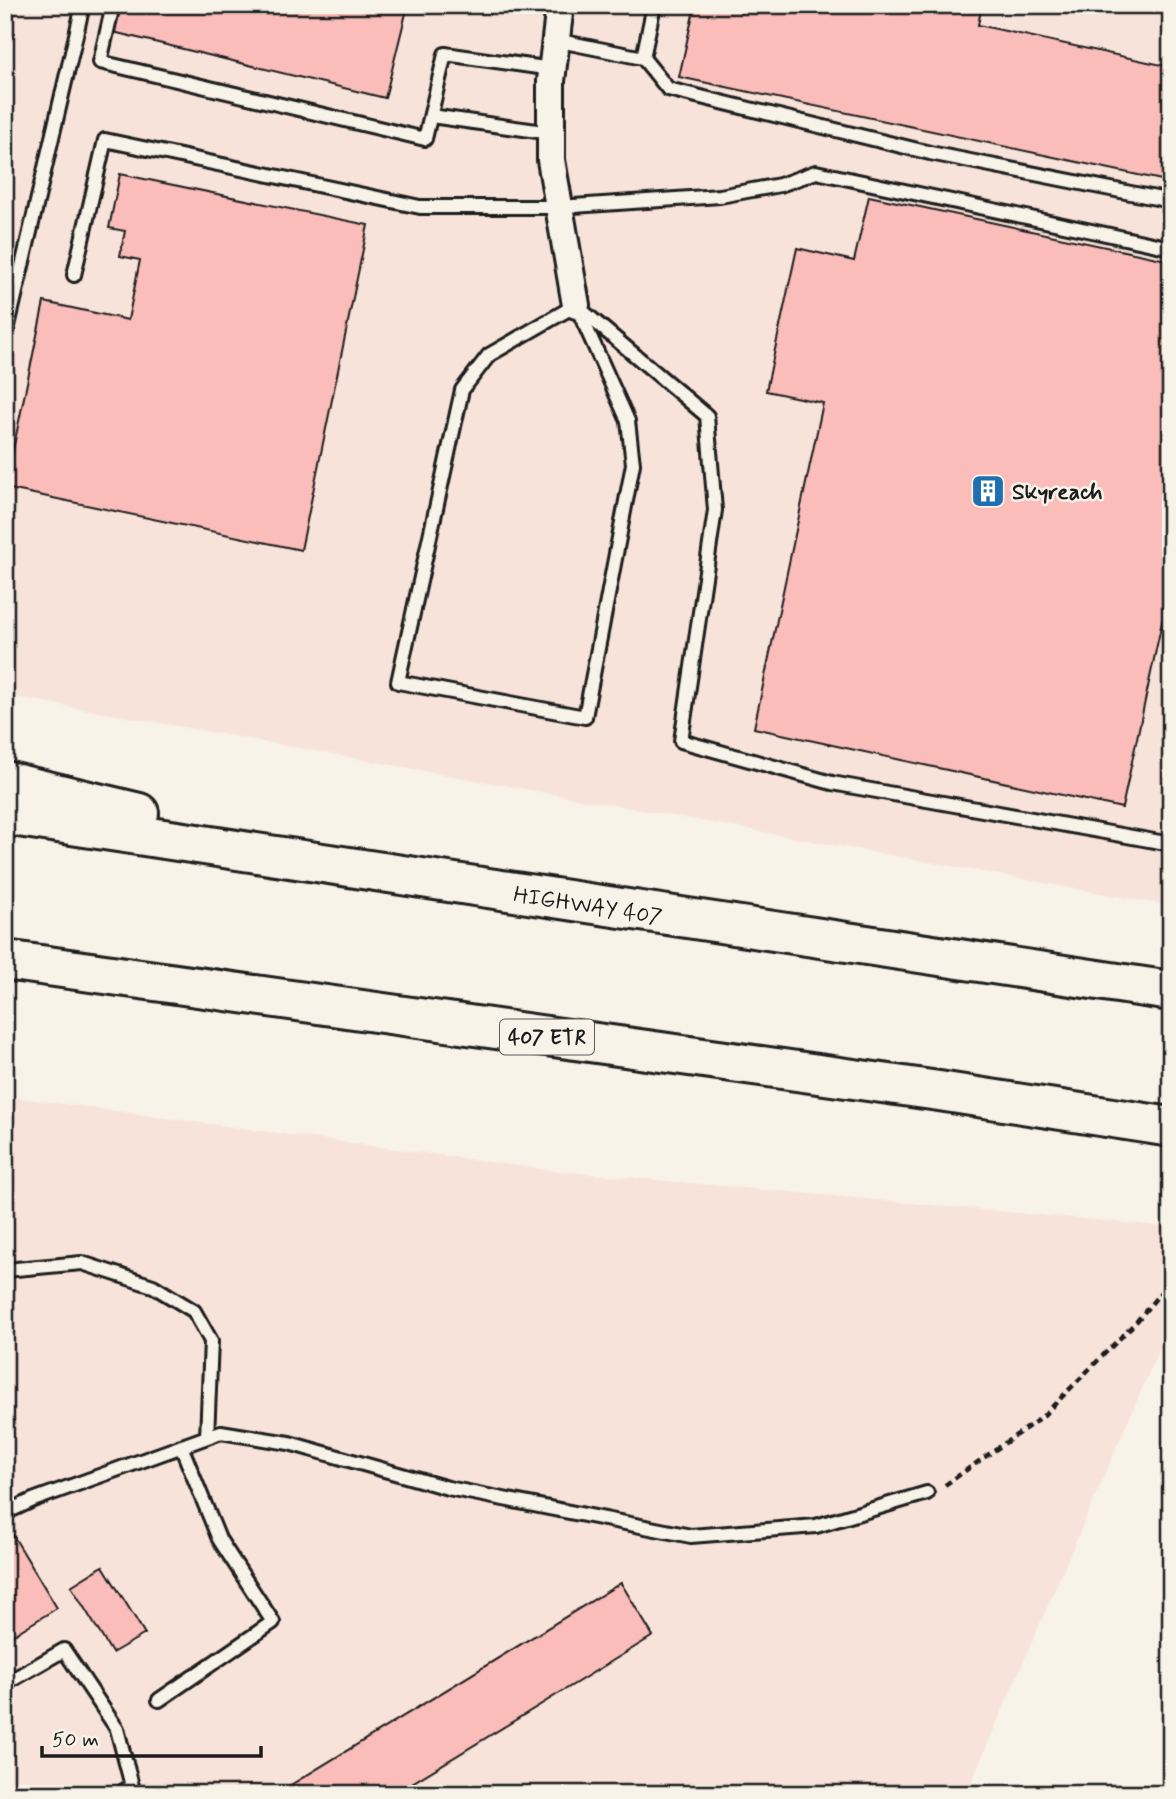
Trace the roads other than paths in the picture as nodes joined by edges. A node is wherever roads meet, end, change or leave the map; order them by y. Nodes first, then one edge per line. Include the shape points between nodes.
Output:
1 (83, 5) edge
2 (113, 5) edge
3 (559, 5) edge
4 (654, 5) edge
5 (555, 40) junction
6 (643, 58) junction
7 (552, 69) junction
8 (431, 117) junction
9 (551, 133) junction
10 (1171, 201) edge
11 (559, 207) junction
12 (1171, 248) edge
13 (74, 275) dead end
14 (576, 305) junction
15 (5, 339) edge
16 (5, 780) edge
17 (5, 815) edge
18 (1171, 844) edge
19 (410, 878) junction
20 (5, 960) edge
21 (1171, 992) edge
22 (1171, 1127) edge
23 (5, 1270) edge
24 (207, 1437) junction
25 (181, 1446) junction
26 (928, 1493) road end
27 (5, 1513) edge
28 (5, 1684) edge
29 (159, 1700) dead end
30 (119, 1794) edge

1 - 15 lane
2 - 8 lane via 100,62 425,139
3 - 5 street
4 - 6 lane
5 - 6 lane
5 - 7 street
6 - 10 lane via 668,89 930,153
7 - 8 lane via 445,54
7 - 9 street
8 - 9 lane
9 - 11 street
11 - 12 lane via 720,196 780,185 816,172
11 - 13 lane via 420,207 105,140
11 - 14 street
14 - 14 lane via 489,355 462,390 398,682 585,717 633,464 628,421
14 - 18 lane via 707,416 715,510 681,741 832,783
16 - 19 highway
17 - 19 highway, HIGHWAY 407
19 - 21 highway, HIGHWAY 407
20 - 22 highway, 407 ETR
23 - 24 lane via 82,1263 153,1286 194,1311 211,1341
24 - 25 lane
24 - 26 lane via 221,1432 289,1443 448,1488 691,1536 816,1526
25 - 27 lane
25 - 29 lane via 219,1539 273,1622
28 - 30 lane via 64,1650 117,1729 132,1786

